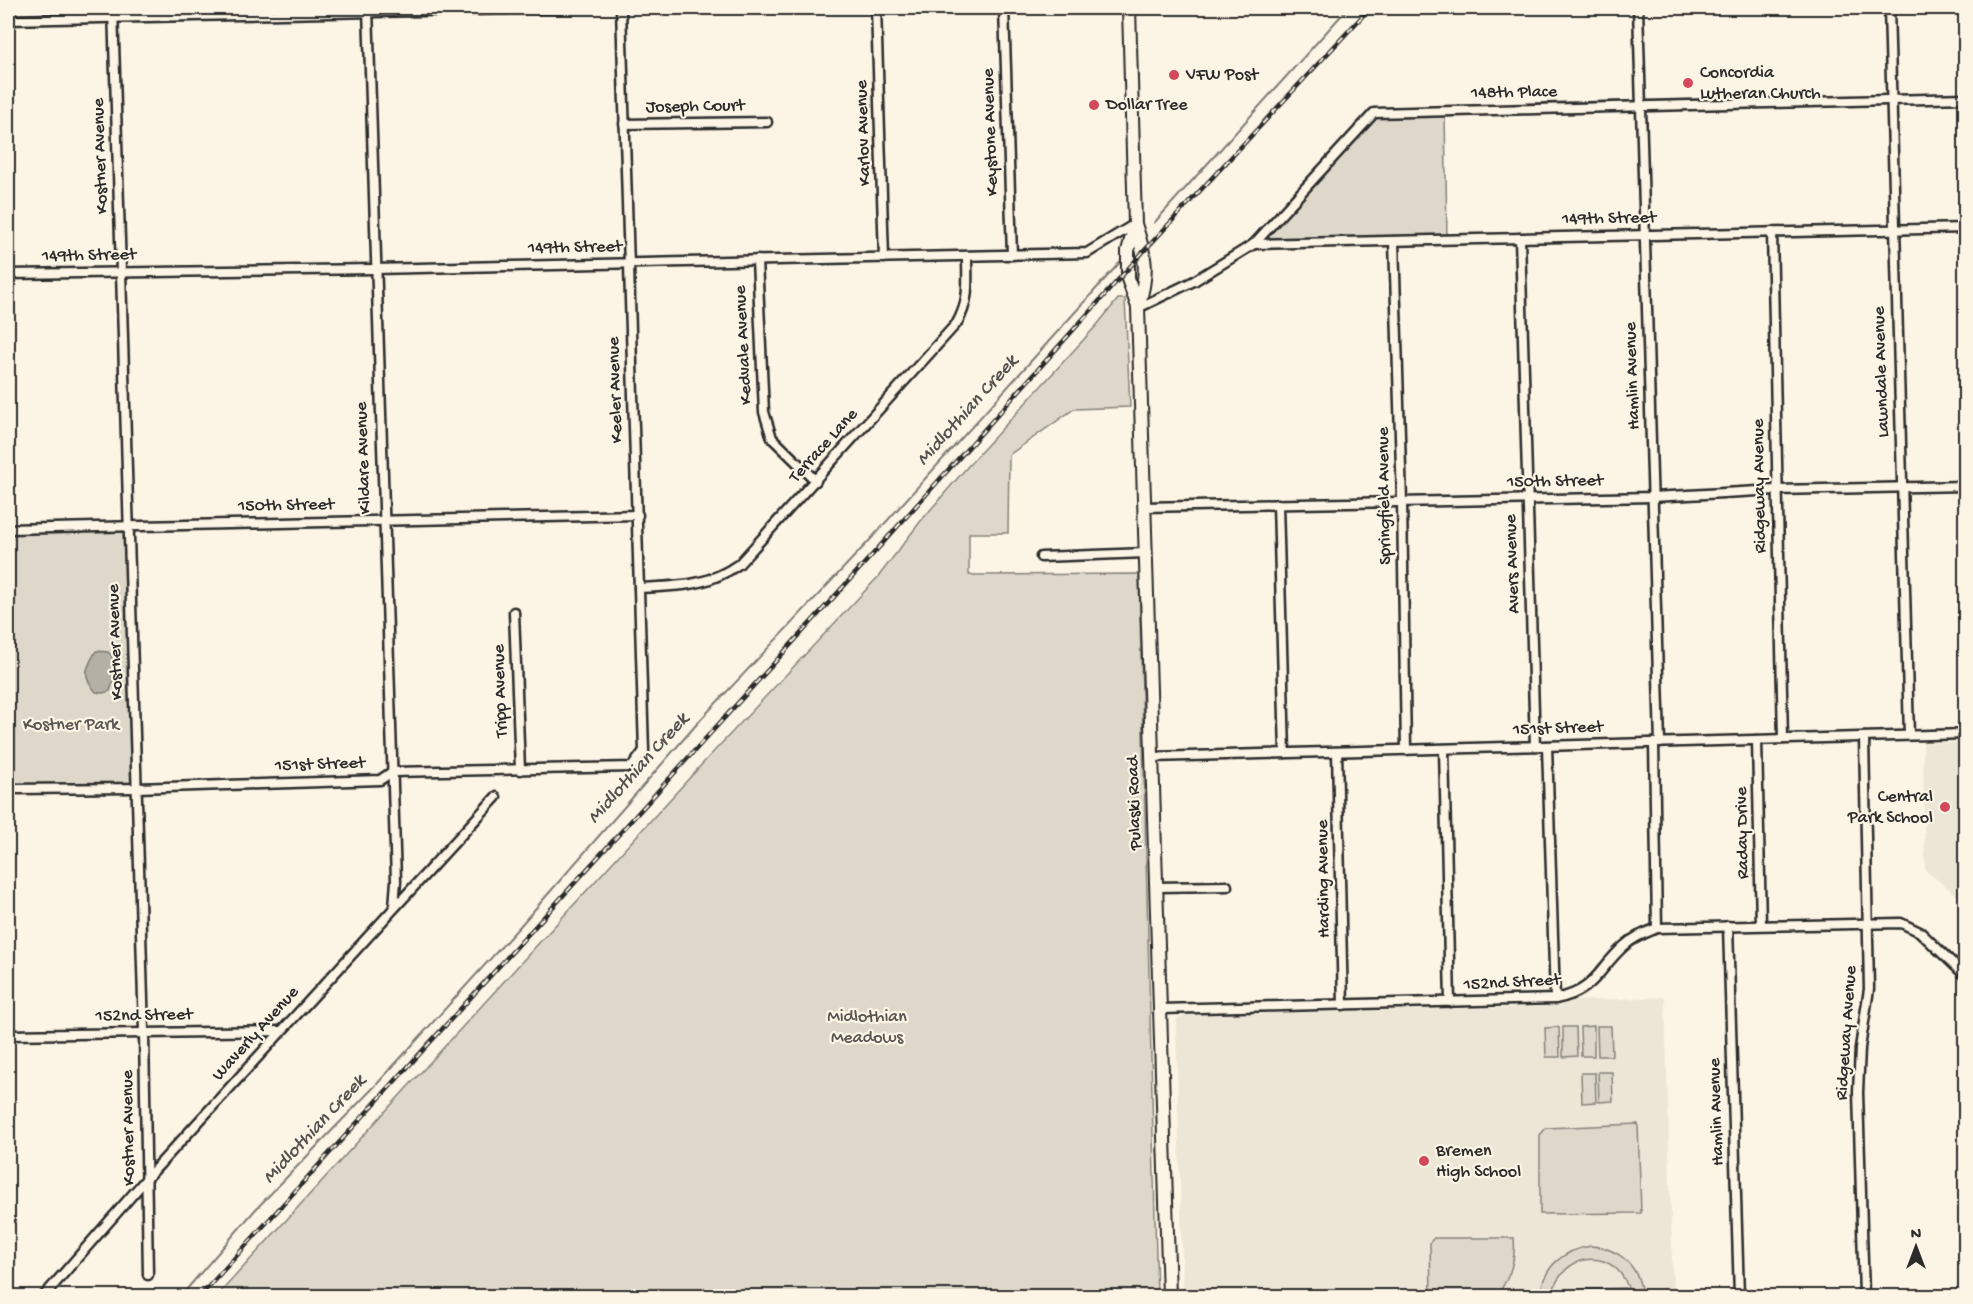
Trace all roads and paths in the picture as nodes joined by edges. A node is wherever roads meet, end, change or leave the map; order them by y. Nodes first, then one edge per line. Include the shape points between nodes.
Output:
1 (113, 8) edge
2 (560, 8) edge
3 (621, 8) edge
4 (876, 8) edge
5 (1004, 8) edge
6 (1129, 8) edge
7 (1638, 8) edge
8 (1889, 8) edge
9 (368, 10) edge
10 (113, 18) junction
11 (8, 20) edge
12 (1965, 98) edge
13 (1891, 100) junction
14 (1641, 106) junction
15 (767, 122) dead end
16 (624, 124) junction
17 (1135, 224) junction
18 (1965, 228) edge
19 (1895, 229) junction
20 (1772, 232) junction
21 (1645, 235) junction
22 (1520, 238) junction
23 (1394, 241) junction
24 (1254, 244) junction
25 (1012, 255) junction
26 (967, 256) junction
27 (884, 258) junction
28 (757, 260) junction
29 (628, 263) junction
30 (375, 269) junction
31 (122, 272) junction
32 (8, 274) edge
33 (1138, 308) junction
34 (816, 481) junction
35 (1965, 486) edge
36 (1902, 487) junction
37 (1776, 490) junction
38 (1653, 497) junction
39 (1527, 499) junction
40 (1402, 501) junction
41 (1278, 504) junction
42 (1144, 507) junction
43 (638, 515) junction
44 (383, 520) junction
45 (128, 526) junction
46 (8, 529) edge
47 (1146, 553) junction
48 (1041, 557) dead end
49 (639, 588) junction
50 (514, 612) dead end
51 (1965, 734) edge
52 (1909, 735) junction
53 (1864, 737) junction
54 (1783, 739) junction
55 (1757, 740) junction
56 (1657, 743) junction
57 (1535, 746) junction
58 (1547, 746) junction
59 (1444, 749) junction
60 (1406, 750) junction
61 (1337, 752) junction
62 (1285, 753) junction
63 (1152, 757) junction
64 (632, 767) joint
65 (520, 770) junction
66 (392, 772) junction
67 (137, 788) junction
68 (8, 789) edge
69 (496, 797) dead end
70 (1227, 886) dead end
71 (1156, 887) junction
72 (394, 907) junction
73 (1868, 922) junction
74 (1761, 925) junction
75 (1728, 926) junction
76 (1657, 928) junction
77 (1965, 976) edge
78 (1555, 999) junction
79 (1450, 1002) junction
80 (1343, 1005) junction
81 (1160, 1009) junction
82 (280, 1031) junction
83 (144, 1032) junction
84 (8, 1035) edge
85 (147, 1178) junction
86 (148, 1275) dead end
87 (44, 1296) edge
88 (1169, 1296) edge
89 (1739, 1296) edge
90 (1864, 1296) edge

1 - 10 street, Kostner Avenue
2 - 9 street
3 - 16 street, Keeler Avenue
4 - 27 street, Karlov Avenue
5 - 25 street, Keystone Avenue
6 - 17 main road, Pulaski Road
7 - 14 street, Hamlin Avenue
8 - 13 street, Lawndale Avenue
9 - 10 street
9 - 30 street, Kildare Avenue
10 - 11 street
10 - 31 street, Kostner Avenue
12 - 13 street, 148th Place
13 - 14 street, 148th Place
13 - 19 street, Lawndale Avenue
14 - 21 street, Hamlin Avenue
14 - 24 street, 148th Place via 1374,113
15 - 16 street, Joseph Court
16 - 29 street, Keeler Avenue
17 - 25 street, 149th Street via 1087,253
17 - 33 main road, Pulaski Road via 1145,261
18 - 19 street, 149th Street
19 - 20 street, 149th Street
19 - 36 street, Lawndale Avenue
20 - 21 street, 149th Street
20 - 37 street, Ridgeway Avenue
21 - 22 street, 149th Street
21 - 38 street, Hamlin Avenue
22 - 23 street, 149th Street
22 - 39 street, Avers Avenue
23 - 24 street, 149th Street
23 - 40 street, Springfield Avenue
24 - 33 street, 148th Place
25 - 26 street, 149th Street
26 - 27 street, 149th Street
26 - 34 street, Terrace Lane via 966,304 957,323
27 - 28 street, 149th Street
28 - 29 street, 149th Street
28 - 34 street, Kedvale Avenue via 764,412 772,438
29 - 30 street, 149th Street
29 - 43 street, Keeler Avenue
30 - 31 street, 149th Street
30 - 44 street, Kildare Avenue
31 - 32 street, 149th Street
31 - 45 street, Kostner Avenue
33 - 42 main road, Pulaski Road
34 - 49 street, Terrace Lane via 739,564 724,574 688,585
35 - 36 street, 150th Street
36 - 37 street, 150th Street
36 - 52 street, Lawndale Avenue
37 - 38 street, 150th Street
37 - 54 street, Ridgeway Avenue
38 - 39 street, 150th Street
38 - 56 street, Hamlin Avenue
39 - 40 street, 150th Street
39 - 57 street, Avers Avenue
40 - 41 street, 150th Street
40 - 60 street, Springfield Avenue
41 - 42 street, 150th Street
41 - 62 street
42 - 47 main road, Pulaski Road
43 - 44 street, 150th Street
43 - 49 street, Keeler Avenue
44 - 45 street, 150th Street
44 - 66 street, Kildare Avenue
45 - 46 street, 150th Street
45 - 67 street, Kostner Avenue
47 - 48 street
47 - 63 main road, Pulaski Road
49 - 64 street, Keeler Avenue via 645,751
50 - 65 street, Tripp Avenue
51 - 52 street, 151st Street
52 - 53 street, 151st Street
53 - 54 street, 151st Street
53 - 73 street, Ridgeway Avenue
54 - 55 street, 151st Street
55 - 56 street, 151st Street
55 - 74 street, Raday Drive
56 - 58 street, 151st Street
56 - 76 street, Hamlin Avenue
57 - 58 street, 151st Street
57 - 59 street, 151st Street
58 - 78 street
59 - 60 street, 151st Street
59 - 79 street
60 - 61 street, 151st Street
61 - 62 street, 151st Street
61 - 80 street, Harding Avenue
62 - 63 street, 151st Street
63 - 71 main road, Pulaski Road
64 - 65 street, 151st Street
65 - 66 street, 151st Street
66 - 67 street, 151st Street via 380,780
66 - 72 street, Kildare Avenue
67 - 68 street, 151st Street
67 - 83 street, Kostner Avenue
69 - 72 street, Waverly Avenue
70 - 71 street
71 - 81 main road, Pulaski Road
72 - 82 street, Waverly Avenue
73 - 74 street, 152nd Street
73 - 77 street, 152nd Street via 1911,927
73 - 90 street, Ridgeway Avenue via 1869,989 1858,1078
74 - 75 street, 152nd Street
75 - 76 street, 152nd Street
75 - 89 street, Hamlin Avenue
76 - 78 street, 152nd Street via 1623,946 1590,984 1572,996
78 - 79 street, 152nd Street
79 - 80 street, 152nd Street
80 - 81 street, 152nd Street
81 - 88 main road, Pulaski Road
82 - 83 street, 152nd Street
82 - 85 street, Waverly Avenue
83 - 84 street, 152nd Street
83 - 85 street, Kostner Avenue
85 - 86 street, Kostner Avenue
85 - 87 street, Waverly Avenue

